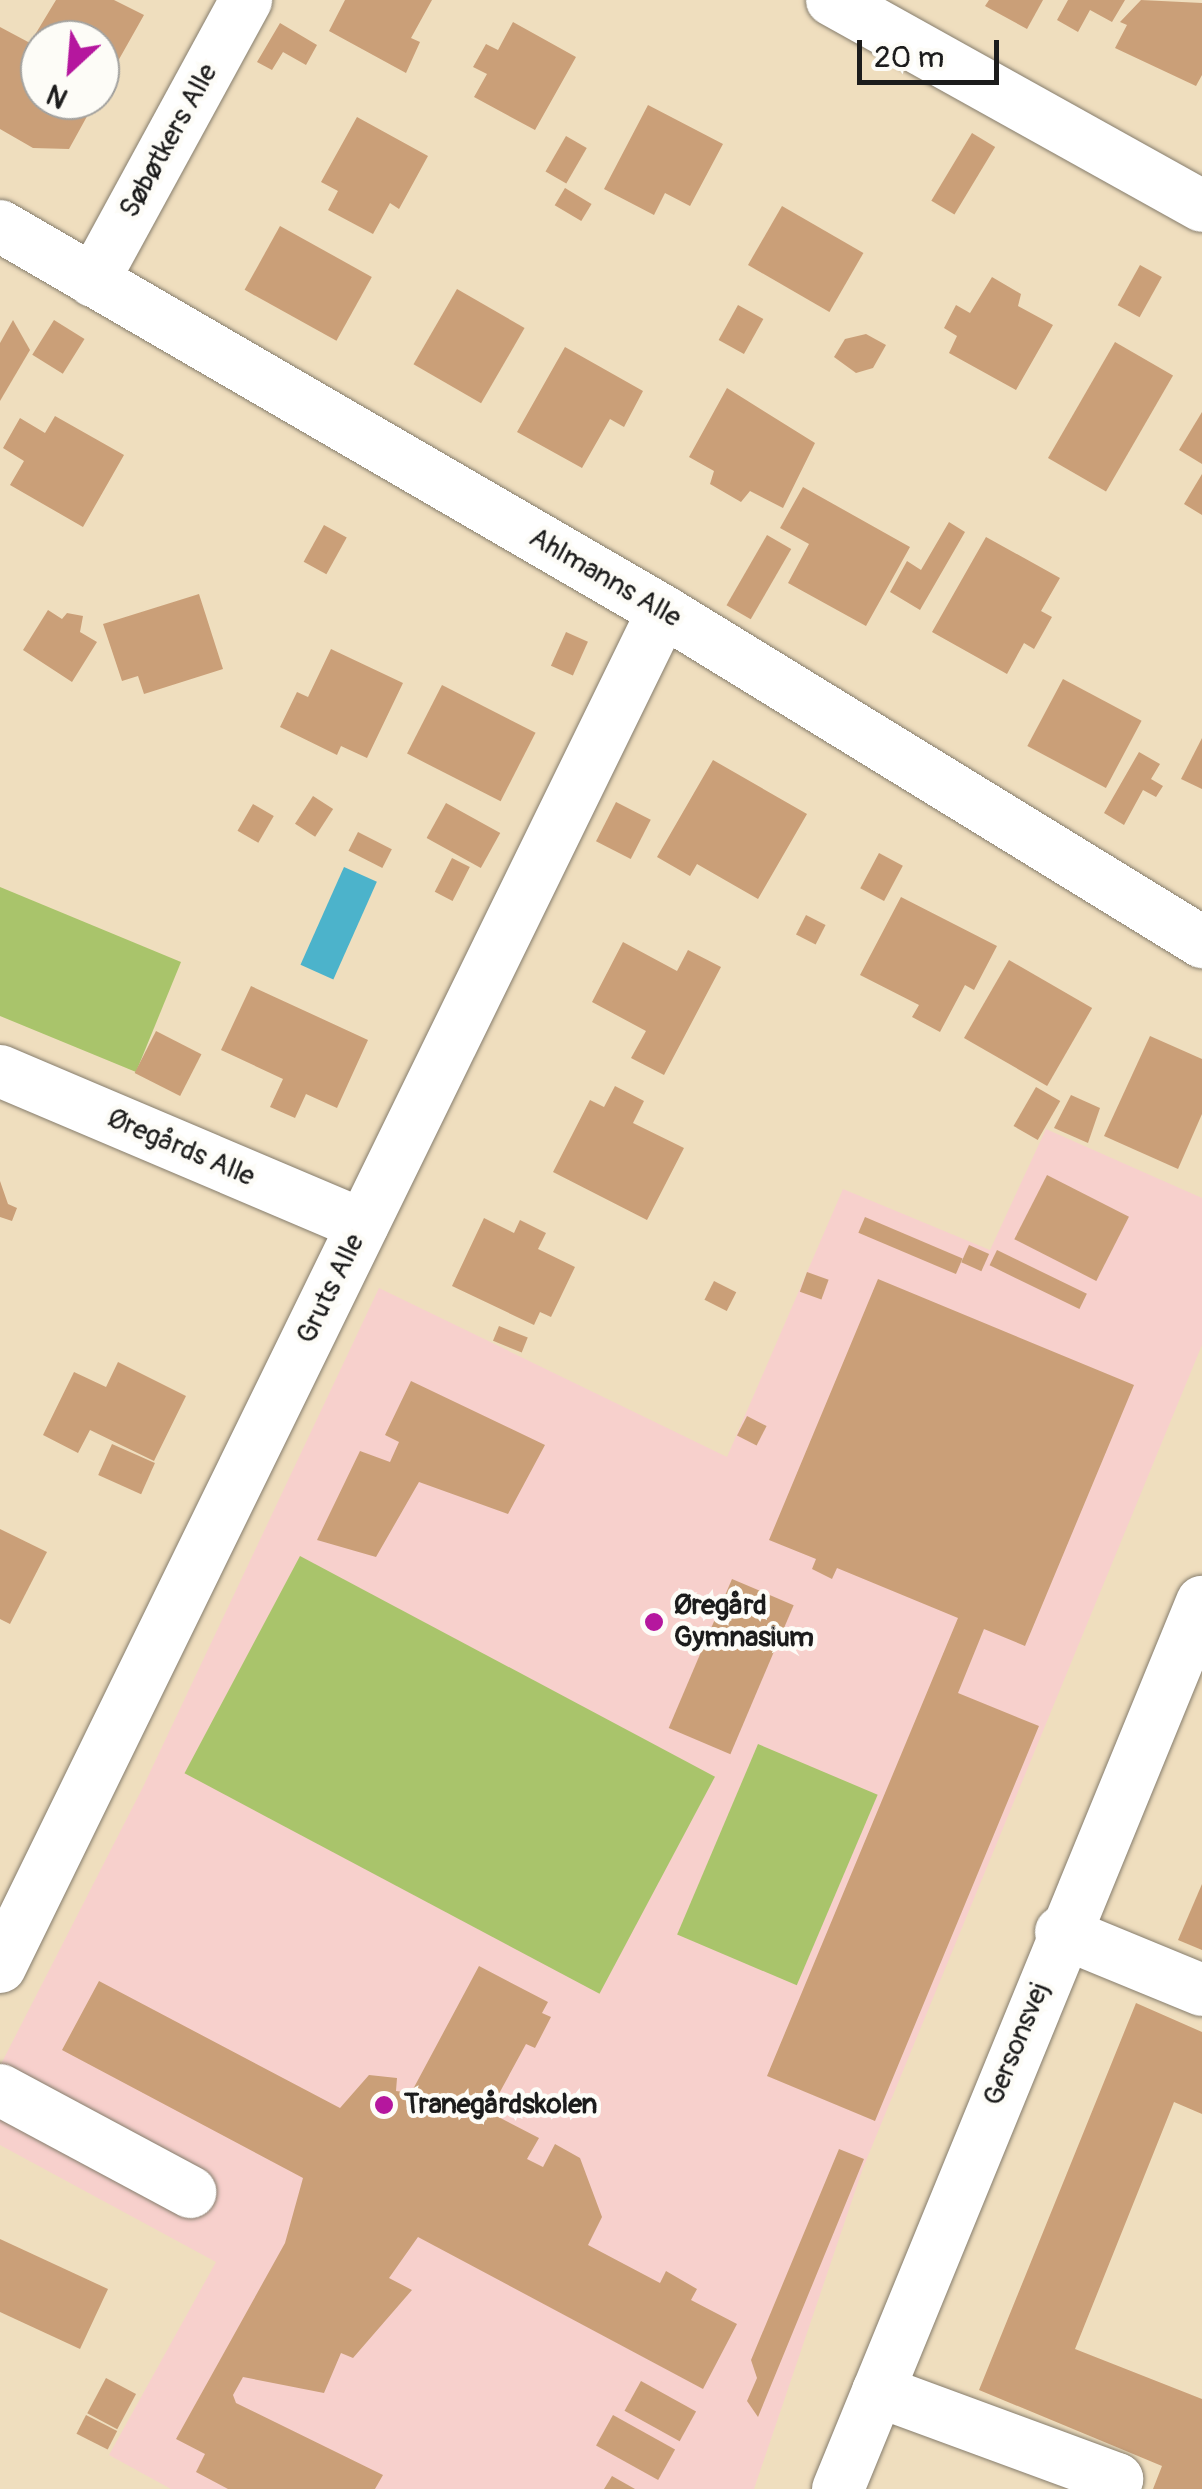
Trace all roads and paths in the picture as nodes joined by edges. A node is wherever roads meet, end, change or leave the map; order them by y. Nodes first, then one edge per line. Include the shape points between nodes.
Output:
1 (246, 0) edge
2 (832, 0) edge
3 (1202, 206) edge
4 (0, 226) edge
5 (92, 281) junction
6 (663, 610) junction
7 (1202, 942) edge
8 (0, 1071) edge
9 (362, 1225) junction
10 (1202, 1602) edge
11 (1062, 1932) junction
12 (0, 1967) edge
13 (1202, 1990) edge
14 (0, 2090) edge
15 (190, 2192) dead end
16 (878, 2391) junction
17 (838, 2489) edge
18 (1112, 2489) edge

1 - 5 street, Søbøtkers Alle
2 - 3 street
4 - 5 street, Ahlmanns Alle
5 - 6 street, Ahlmanns Alle
6 - 7 street, Ahlmanns Alle
6 - 9 street, Gruts Alle
8 - 9 street, Øregårds Alle
9 - 12 street, Gruts Alle
10 - 11 street, Gersonsvej
11 - 13 street
11 - 16 street, Gersonsvej
14 - 15 street
16 - 17 street, Gersonsvej
16 - 18 street via 1116,2479

